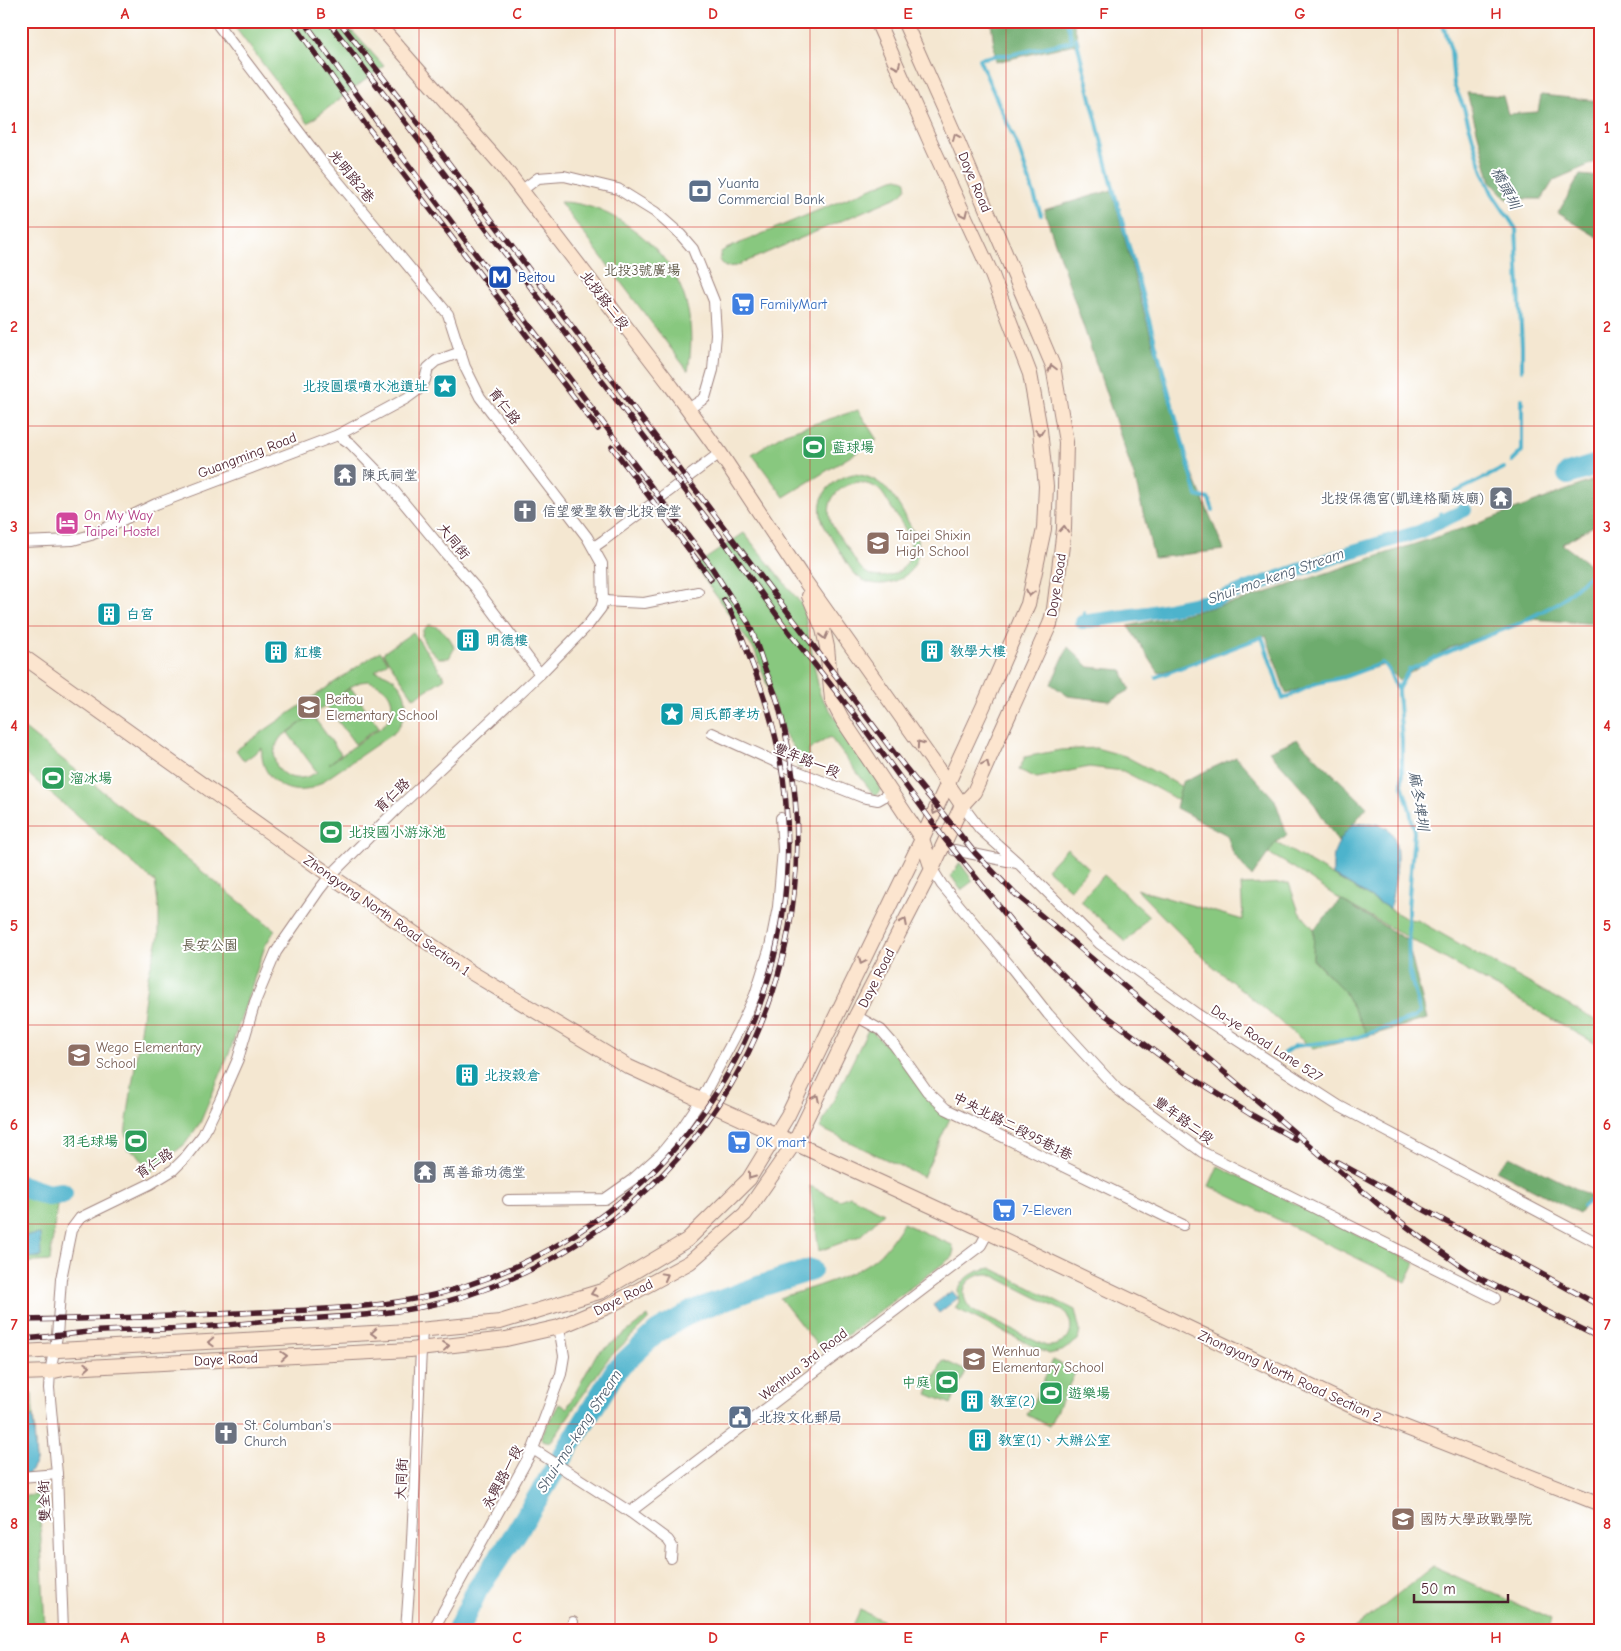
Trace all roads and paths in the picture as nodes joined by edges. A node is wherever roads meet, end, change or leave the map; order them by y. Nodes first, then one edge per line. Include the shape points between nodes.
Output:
1 (215, 21) edge
2 (375, 21) edge
3 (877, 21) edge
4 (904, 21) edge
5 (522, 191) junction
6 (460, 352) junction
7 (688, 409) junction
8 (338, 435) junction
9 (720, 453) junction
10 (21, 542) edge
11 (594, 546) junction
12 (800, 574) junction
13 (698, 592) dead end
14 (603, 601) junction
15 (21, 655) edge
16 (540, 674) junction
17 (712, 733) dead end
18 (948, 784) junction
19 (892, 792) junction
20 (962, 805) junction
21 (781, 818) dead end
22 (922, 839) junction
23 (954, 850) dead end
24 (1018, 863) junction
25 (932, 869) junction
26 (330, 876) junction
27 (856, 1016) junction
28 (701, 1100) junction
29 (777, 1135) junction
30 (795, 1142) junction
31 (508, 1200) dead end
32 (1184, 1226) dead end
33 (988, 1232) junction
34 (1600, 1244) edge
35 (1495, 1298) dead end
36 (559, 1327) junction
37 (422, 1329) junction
38 (421, 1348) junction
39 (54, 1351) junction
40 (21, 1352) edge
41 (50, 1372) junction
42 (21, 1373) edge
43 (536, 1451) junction
44 (57, 1474) junction
45 (21, 1477) edge
46 (1600, 1504) edge
47 (630, 1512) junction
48 (671, 1558) dead end
49 (63, 1630) edge
50 (406, 1630) edge
51 (433, 1630) edge

1 - 6 street, 光明路2巷 via 322,162 448,314
2 - 5 main road, 北投路二段
3 -> 18 main road, Daye Road via 992,275 1030,374 1046,486 1044,529 1028,604
20 -> 4 main road, Daye Road via 974,792 1050,624 1064,529 1066,442 1053,366
5 - 7 main road, 北投路二段
5 - 7 street via 538,178 564,176 618,189 655,212 693,249 714,301 716,334 714,370 705,398
6 - 8 street, Guangming Road via 436,361 428,368 418,390 407,398
6 - 11 street, 育仁路 via 480,397
7 - 9 main road, 北投路二段
8 - 10 street, Guangming Road via 156,504 91,535 73,540
8 - 16 street, 大同街 via 380,474 475,587
9 - 11 street
9 - 12 main road, 北投路二段
11 - 14 street, 育仁路 via 602,564
18 -> 12 main road
12 -> 19 main road via 823,629 832,700
13 - 14 street via 644,603
14 - 16 street, 育仁路 via 588,625
15 - 26 main road, Zhongyang North Road Section 1
16 - 26 street, 育仁路
17 - 19 street, 豐年路一段 via 862,797 878,800
18 - 20 main road
18 -> 22 main road, Daye Road
19 - 22 main road
20 - 24 street, Da-ye Road Lane 527 via 980,830
20 - 25 main road, Daye Road
21 - 28 street via 778,907 770,947 755,995
22 - 25 main road
22 -> 29 main road, Daye Road
23 - 24 street
24 - 34 street, Da-ye Road Lane 527 via 1100,944 1197,1014 1339,1106
27 -> 25 main road, Daye Road
25 - 35 street, 豐年路二段 via 1048,1014 1117,1089 1202,1152
26 - 28 main road, Zhongyang North Road Section 1 via 472,973 629,1067
26 - 39 street, 育仁路 via 276,952 255,1002 238,1059 203,1135 173,1170 80,1218 71,1230 61,1279
30 -> 27 main road, Daye Road
27 - 32 street, 中央北路二段95巷1巷 via 881,1030 927,1091 946,1109
28 - 29 main road, Zhongyang North Road Section 1
28 - 31 street via 661,1154 605,1199
29 - 30 main road, Zhongyang North Road Section 1
29 -> 37 main road, Daye Road via 749,1179 687,1240 602,1291 500,1322
30 - 33 main road
36 -> 30 main road, Daye Road via 609,1306 690,1262 745,1214
33 - 46 main road, Zhongyang North Road Section 2 via 1356,1408
33 - 47 street, Wenhua 3rd Road via 976,1249
38 -> 36 main road, Daye Road via 506,1339
36 - 43 street, 永興路一段 via 564,1356 561,1374
37 - 38 street, 大同街
37 -> 39 main road, Daye Road
41 -> 38 main road, Daye Road
38 - 50 street, 大同街
39 - 40 main road, Daye Road
39 - 41 street, 育仁路
41 - 42 main road, Daye Road
41 - 44 street, 雙全街
43 - 47 street
43 - 51 street, 永興路一段
44 - 45 street
44 - 49 street, 雙全街
47 - 48 street via 668,1540 672,1546

